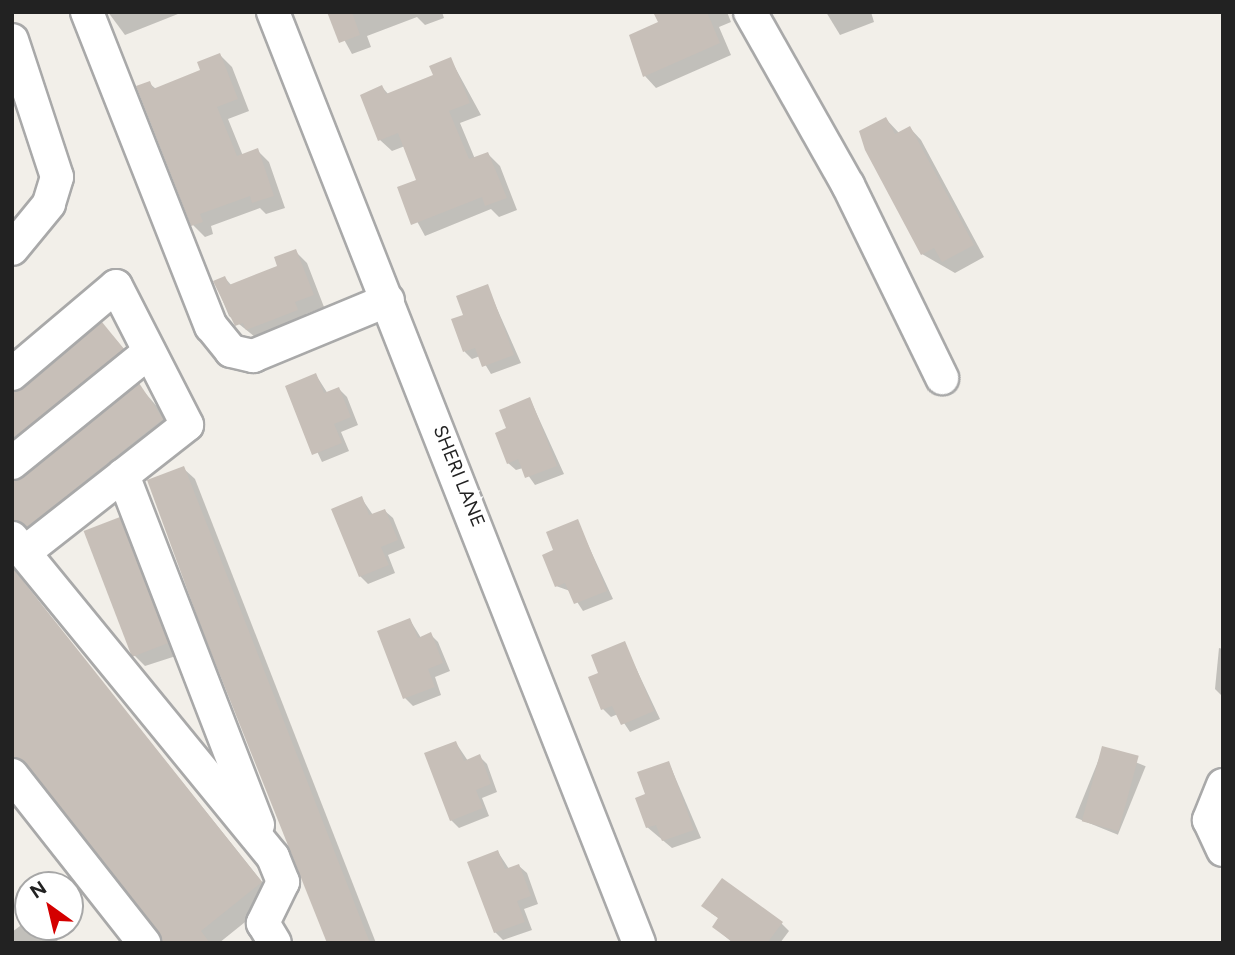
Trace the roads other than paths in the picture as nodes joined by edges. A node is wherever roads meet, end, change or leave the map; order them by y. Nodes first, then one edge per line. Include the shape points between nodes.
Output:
1 (87, 12) edge
2 (273, 12) edge
3 (750, 12) edge
4 (12, 40) edge
5 (12, 249) edge
6 (388, 300) junction
7 (149, 352) junction
8 (12, 374) edge
9 (942, 377) dead end
10 (12, 463) edge
11 (123, 475) junction
12 (18, 545) edge
13 (12, 775) edge
14 (1223, 785) edge
15 (267, 849) junction
16 (1223, 850) edge
17 (144, 943) edge
18 (275, 943) edge
19 (639, 943) edge

1 - 6 street via 212,326 232,351 253,356
2 - 6 street, SHERI LANE
3 - 9 street via 848,186
4 - 5 street via 57,177 49,204
6 - 19 street, SHERI LANE
7 - 8 street via 116,286
7 - 10 street
7 - 11 street via 187,425
11 - 12 street
11 - 15 street
12 - 15 street
13 - 17 street
14 - 16 street via 1209,820
15 - 18 street via 283,882 263,923

